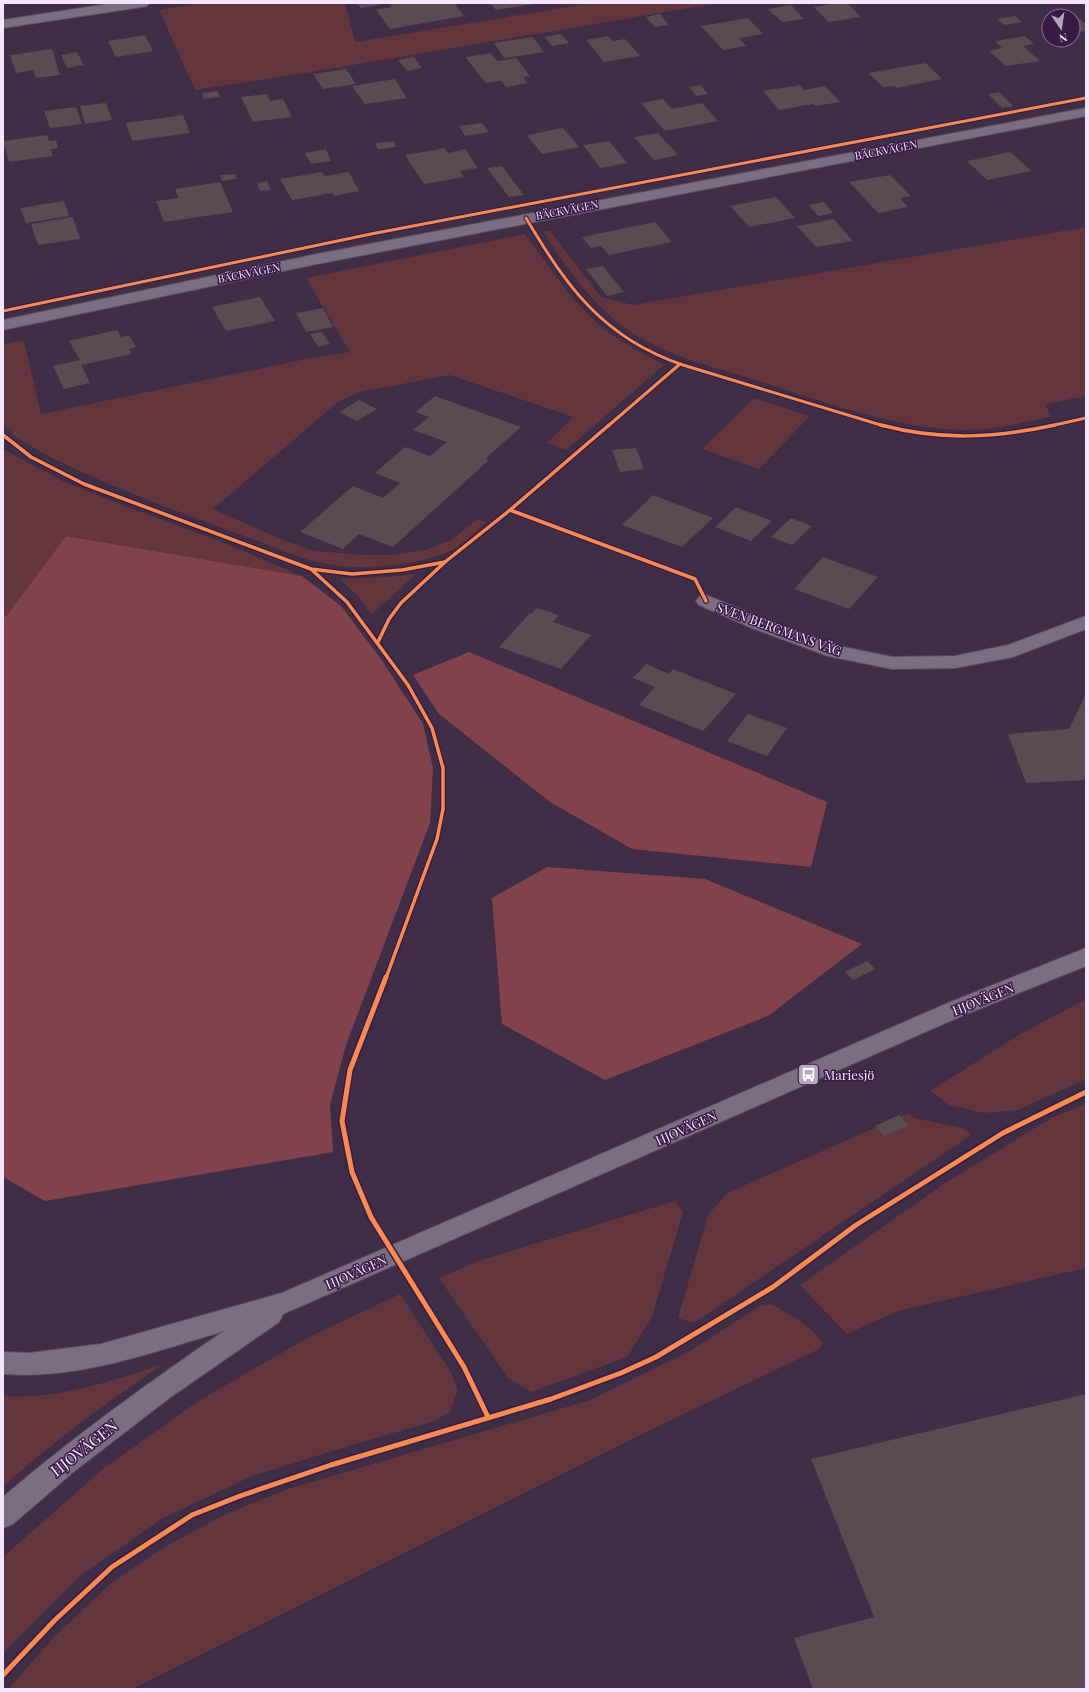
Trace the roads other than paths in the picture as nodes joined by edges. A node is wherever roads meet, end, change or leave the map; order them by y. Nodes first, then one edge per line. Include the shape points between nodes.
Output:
1 (142, 3) edge
2 (3, 24) edge
3 (1086, 112) edge
4 (3, 324) edge
5 (706, 601) dead end
6 (1086, 622) edge
7 (1086, 956) edge
8 (286, 1302) junction
9 (3, 1363) edge
10 (3, 1515) edge

1 - 2 street
3 - 4 street, BÄCKVÄGEN via 324,257
5 - 6 street, SVEN BERGMANS VÄG via 759,624 835,651 892,663 955,662 1014,651
7 - 8 street, HJOVÄGEN via 956,1009
8 - 9 street, HJOVÄGEN via 100,1355 29,1366
8 - 10 street, HJOVÄGEN via 158,1391 62,1464

